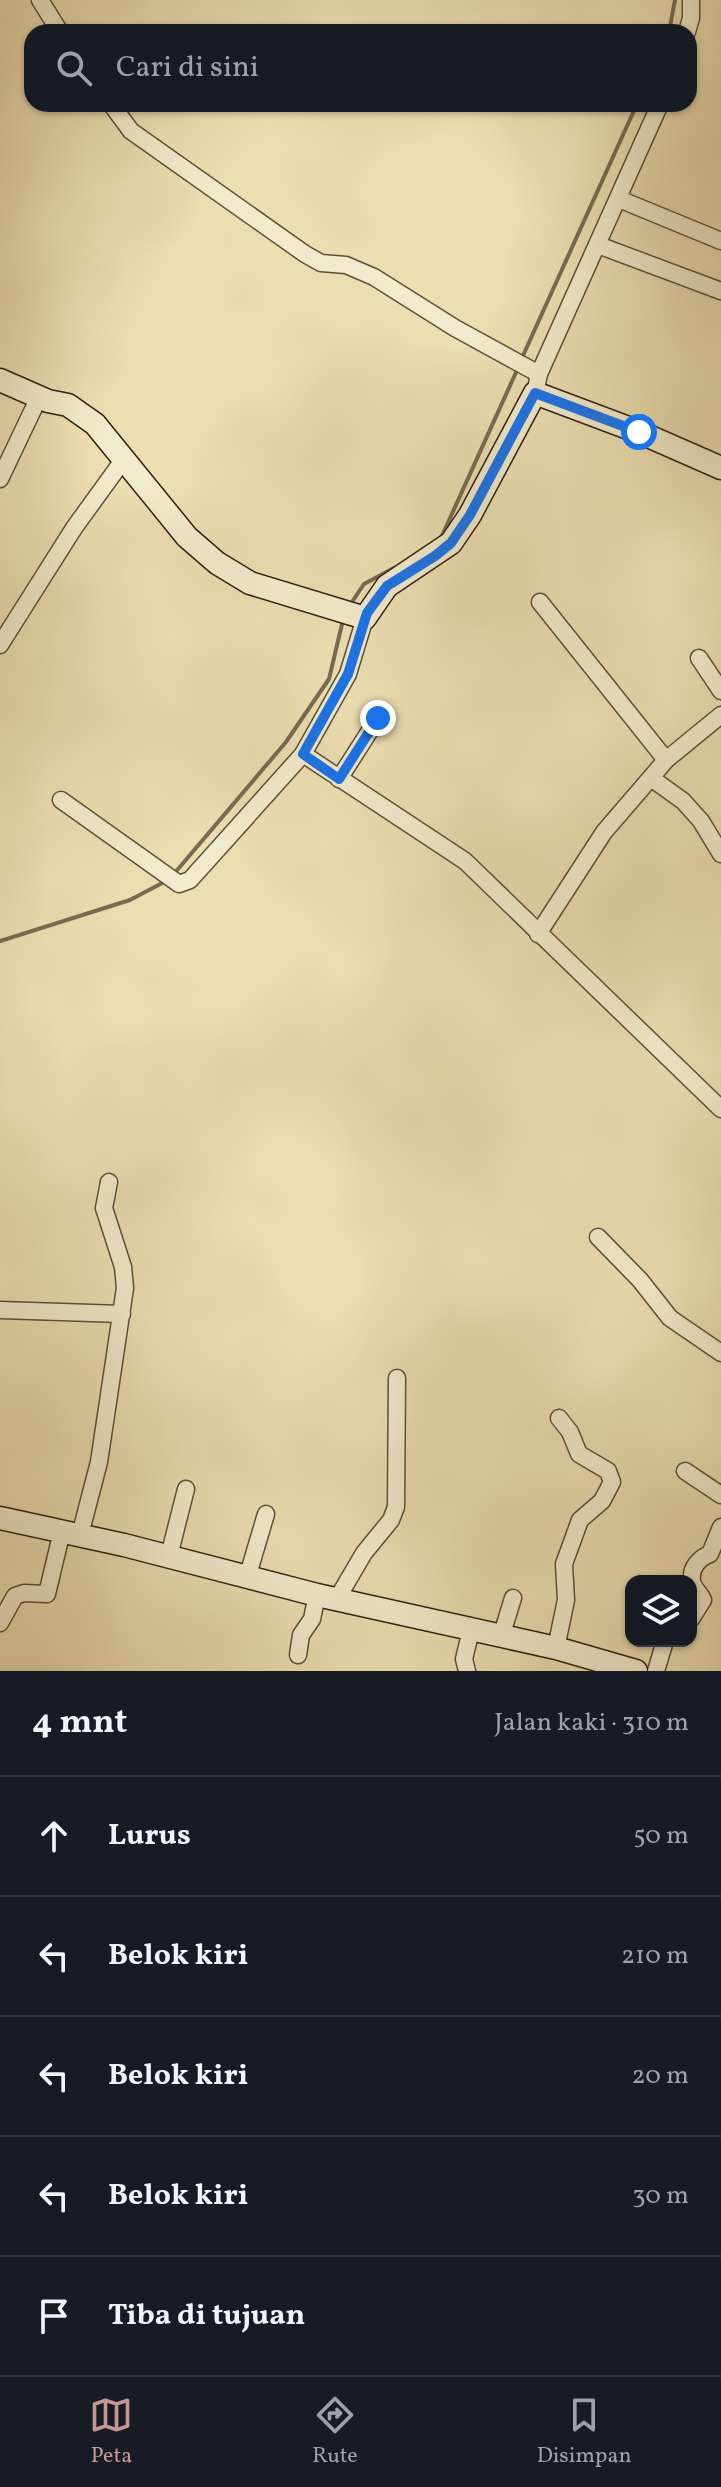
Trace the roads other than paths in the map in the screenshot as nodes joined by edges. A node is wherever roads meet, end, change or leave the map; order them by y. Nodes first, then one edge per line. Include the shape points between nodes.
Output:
1 (40, 0) edge
2 (690, 0) edge
3 (55, 24) edge
4 (689, 24) edge
5 (117, 112) edge
6 (657, 112) edge
7 (619, 199) junction
8 (721, 241) edge
9 (598, 245) junction
10 (721, 291) edge
11 (536, 379) junction
12 (0, 380) edge
13 (39, 397) junction
14 (124, 459) junction
15 (721, 468) edge
16 (0, 479) edge
17 (540, 602) dead end
18 (356, 615) junction
19 (0, 645) edge
20 (699, 658) dead end
21 (721, 691) edge
22 (721, 715) edge
23 (378, 718) dead end
24 (303, 754) junction
25 (666, 760) junction
26 (651, 778) junction
27 (339, 779) junction
28 (61, 800) dead end
29 (721, 854) edge
30 (538, 934) junction
31 (721, 1109) edge
32 (109, 1182) dead end
33 (598, 1237) dead end
34 (0, 1310) edge
35 (122, 1314) junction
36 (721, 1353) edge
37 (397, 1378) dead end
38 (559, 1418) dead end
39 (685, 1471) dead end
40 (186, 1489) dead end
41 (721, 1495) edge
42 (266, 1514) dead end
43 (0, 1518) edge
44 (721, 1527) edge
45 (71, 1533) junction
46 (169, 1556) junction
47 (694, 1575) edge
48 (247, 1578) junction
49 (697, 1591) edge
50 (327, 1597) junction
51 (513, 1598) dead end
52 (697, 1610) edge
53 (0, 1623) edge
54 (471, 1630) junction
55 (501, 1637) junction
56 (663, 1647) edge
57 (556, 1648) junction
58 (298, 1655) dead end
59 (467, 1671) edge
60 (636, 1671) edge
61 (656, 1671) edge

1 - 3 street
2 - 4 street
5 - 11 street via 131,131 305,254 374,277 518,361
6 - 7 street
7 - 8 street
7 - 9 street
9 - 10 street
9 - 11 street
11 - 15 street
11 - 18 street via 451,543 387,586
12 - 13 street
13 - 14 street via 81,412
13 - 16 street
14 - 18 street via 178,528 217,563 250,583
14 - 19 street
17 - 25 street
18 - 24 street via 348,674
20 - 21 street
22 - 25 street
23 - 27 street
24 - 27 street
24 - 28 street via 193,878 173,879
25 - 26 street
26 - 29 street via 683,801
26 - 30 street via 604,832
27 - 30 street via 465,861
30 - 31 street
32 - 35 street via 104,1208 123,1267
33 - 36 street via 670,1318
34 - 35 street
35 - 45 street via 99,1462
37 - 50 street via 396,1507
38 - 57 street via 579,1454 608,1471 612,1482 602,1501 580,1520 564,1564 566,1600
39 - 41 street
40 - 46 street
42 - 48 street
43 - 45 street
44 - 47 street
45 - 46 street
45 - 53 street via 47,1594 15,1596
46 - 48 street
48 - 50 street
49 - 52 street via 703,1600
50 - 54 street
50 - 58 street via 301,1635
51 - 55 street
54 - 55 street
54 - 59 street via 464,1659
55 - 57 street
56 - 61 street
57 - 60 street

